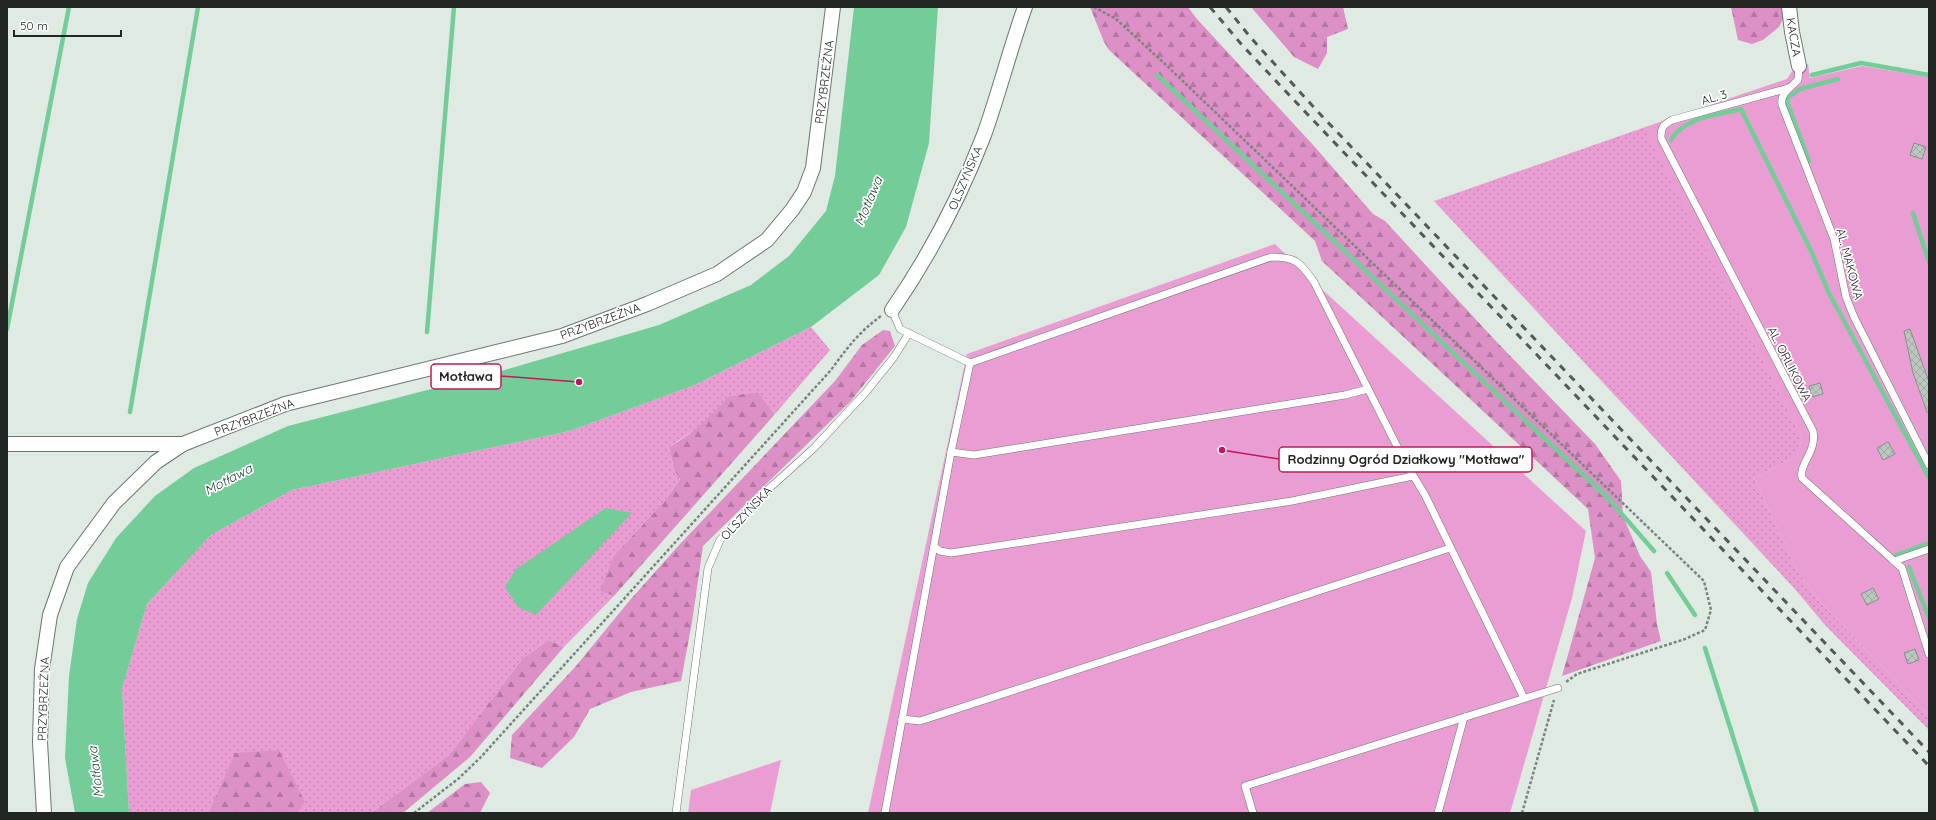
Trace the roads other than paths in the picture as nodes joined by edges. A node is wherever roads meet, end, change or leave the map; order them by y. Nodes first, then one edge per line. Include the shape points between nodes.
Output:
1 (833, 7) edge
2 (1024, 7) edge
3 (1789, 7) edge
4 (1799, 66) joint
5 (1789, 88) junction
6 (1663, 142) joint
7 (892, 310) joint
8 (909, 333) junction
9 (968, 362) junction
10 (1368, 389) junction
11 (7, 444) edge
12 (184, 444) junction
13 (951, 452) junction
14 (1929, 465) edge
15 (1413, 476) junction
16 (934, 547) junction
17 (1450, 548) junction
18 (1929, 549) edge
19 (1894, 561) junction
20 (1929, 654) edge
21 (1558, 688) road end
22 (1524, 698) junction
23 (1464, 717) junction
24 (902, 720) junction
25 (44, 813) edge
26 (676, 813) edge
27 (885, 813) edge
28 (1253, 813) edge
29 (1438, 813) edge

1 - 12 street, PRZYBRZEŻNA via 813,168 804,192 767,240 717,274 562,336 285,404
2 - 7 street, OLSZYŃSKA via 984,135 947,221 918,272
3 - 4 street, KACZA
4 - 5 lane, AL. MAKOWA via 1798,80
5 - 6 lane, AL. 3 via 1672,120 1662,128
5 - 14 lane, AL. MAKOWA via 1784,92 1782,105 1834,239 1846,297
6 - 19 lane, AL. ORLIKOWA via 1813,431 1814,443 1802,470 1802,478
7 - 8 lane via 900,329
8 - 9 lane
8 - 26 lane, OLSZYŃSKA via 894,357 866,392 814,448 762,494 720,540 708,568
9 - 10 lane via 1271,257 1288,257 1300,263 1314,282
9 - 13 lane
10 - 13 lane via 1346,395 974,455
10 - 15 lane
11 - 12 street, PRZYBRZEŻNA
12 - 25 street, PRZYBRZEŻNA via 156,462 114,503 67,567 50,614 42,669 40,742
13 - 16 lane
15 - 16 lane via 1292,501 951,553
15 - 17 lane
16 - 24 lane
17 - 22 lane
17 - 24 lane via 920,721
18 - 19 lane
19 - 20 lane via 1902,568
21 - 22 lane
22 - 23 lane
23 - 28 lane via 1245,786
23 - 29 lane
24 - 27 lane

